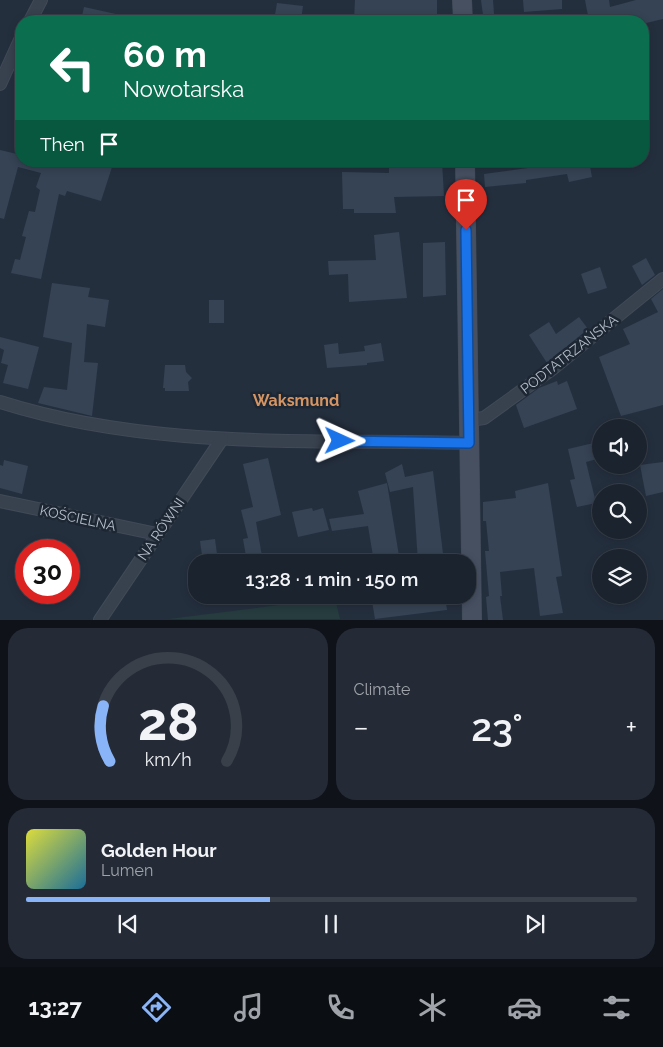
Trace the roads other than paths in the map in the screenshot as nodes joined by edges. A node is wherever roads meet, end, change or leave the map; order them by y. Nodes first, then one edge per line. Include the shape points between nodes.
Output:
1 (41, 0) edge
2 (462, 0) edge
3 (33, 15) edge
4 (463, 15) edge
5 (15, 51) edge
6 (0, 84) edge
7 (465, 167) edge
8 (663, 278) edge
9 (0, 402) edge
10 (470, 420) junction
11 (222, 439) junction
12 (469, 443) junction
13 (0, 501) edge
14 (157, 534) junction
15 (100, 620) edge
16 (472, 620) edge

1 - 3 street
2 - 4 street
5 - 6 street
7 - 10 street
8 - 10 street, PODTATRZAŃSKA via 552,369 484,418
9 - 11 street via 98,426
10 - 12 street
11 - 12 street
11 - 14 street, NA RÓWNI
12 - 16 street
13 - 14 street, KOŚCIELNA
14 - 15 street, NA RÓWNI

